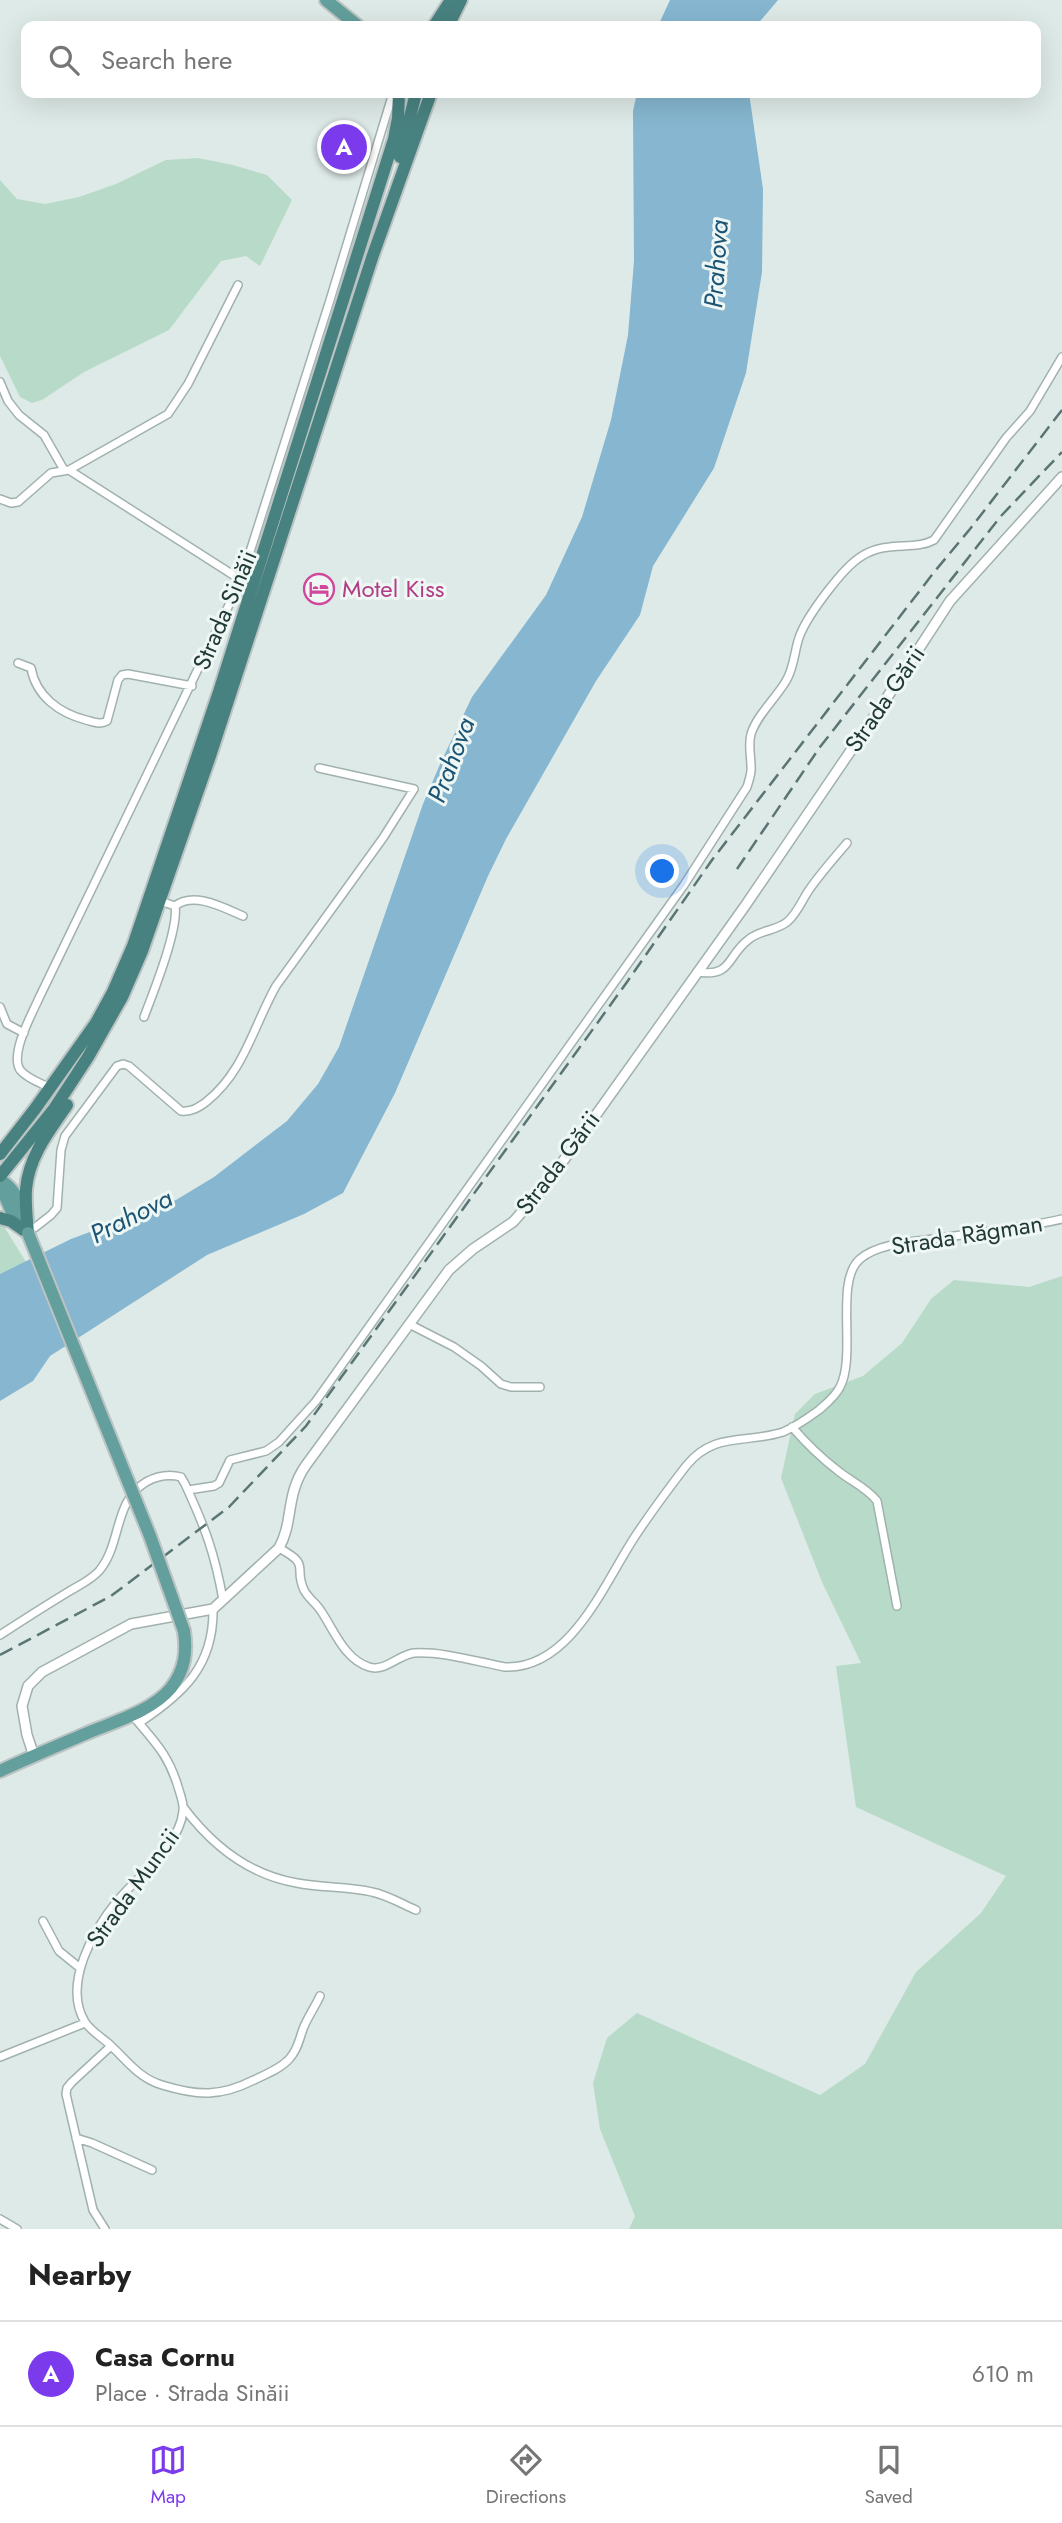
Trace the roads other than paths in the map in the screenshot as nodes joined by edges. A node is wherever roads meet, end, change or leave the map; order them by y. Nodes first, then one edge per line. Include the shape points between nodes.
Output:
1 (326, 0) edge
2 (451, 0) edge
3 (461, 0) edge
4 (469, 0) edge
5 (350, 21) edge
6 (437, 21) edge
7 (450, 21) edge
8 (459, 21) edge
9 (391, 98) edge
10 (399, 98) edge
11 (415, 98) edge
12 (429, 98) edge
13 (373, 255) junction
14 (238, 285) dead end
15 (1062, 357) edge
16 (0, 382) edge
17 (66, 470) junction
18 (1062, 477) edge
19 (0, 499) edge
20 (241, 580) junction
21 (18, 663) dead end
22 (192, 686) junction
23 (319, 768) dead end
24 (847, 843) dead end
25 (160, 901) junction
26 (175, 906) junction
27 (243, 916) dead end
28 (697, 972) junction
29 (0, 1007) edge
30 (144, 1017) dead end
31 (103, 1032) junction
32 (24, 1034) junction
33 (50, 1087) junction
34 (0, 1154) edge
35 (0, 1180) edge
36 (0, 1217) edge
37 (1062, 1219) edge
38 (28, 1233) junction
39 (410, 1324) junction
40 (540, 1387) dead end
41 (792, 1427) junction
42 (188, 1490) junction
43 (279, 1548) junction
44 (223, 1600) junction
45 (897, 1606) dead end
46 (213, 1609) junction
47 (0, 1635) edge
48 (135, 1719) junction
49 (34, 1756) junction
50 (0, 1771) edge
51 (184, 1808) junction
52 (416, 1910) dead end
53 (43, 1921) dead end
54 (80, 1968) junction
55 (320, 1996) dead end
56 (85, 2023) junction
57 (111, 2046) junction
58 (0, 2057) edge
59 (76, 2138) junction
60 (152, 2170) dead end
61 (0, 2219) edge
62 (17, 2229) edge
63 (105, 2229) edge

1 - 5 main road
2 - 6 highway
3 - 7 highway
4 - 8 highway
9 - 20 street, Strada Sinăii
10 - 33 highway via 394,139 223,680 133,946 96,1023
11 - 13 highway
12 - 13 highway
13 - 25 highway
14 - 17 street via 168,414
15 - 42 street via 1030,411 934,540 885,546 849,566 804,625 788,678 752,730 747,787 684,885 324,1390 279,1442 266,1451 230,1460 214,1486
16 - 17 street via 8,401 44,435
17 - 19 street via 45,477 18,502
17 - 20 street
18 - 28 street, Strada Gării via 950,601
20 - 22 street, Strada Sinăii
21 - 22 street via 32,668 36,685 54,706 99,723 107,721 122,675
22 - 32 street, Strada Sinăii
23 - 38 street via 414,789 276,986 228,1081 188,1112 181,1111 129,1066 117,1066 65,1136 57,1208
24 - 28 street via 788,922 748,939 730,965 715,974
25 - 26 street
25 - 31 highway
26 - 27 street via 198,900
26 - 30 street via 161,972
28 - 39 street, Strada Gării via 546,1185 513,1222 449,1270
29 - 32 street via 7,1024
31 - 35 highway via 54,1109
31 - 38 highway via 81,1082 34,1156 26,1191
32 - 33 street, Strada Sinăii via 16,1055 18,1068
33 - 34 highway
35 - 38 main road via 16,1195
36 - 38 highway
37 - 41 street, Strada Răgman via 894,1246 862,1256 850,1272 846,1372 840,1388 831,1400
38 - 48 main road, bridge via 184,1631 186,1654 178,1677
39 - 40 street via 454,1347 501,1384
39 - 43 street, Strada Gării via 299,1475
41 - 43 street, Strada Răgman via 712,1444 697,1453 636,1535 584,1622 544,1655 516,1668 413,1653 380,1668 363,1664 332,1633 303,1588 296,1558
41 - 45 street via 814,1452 877,1501
42 - 44 street via 208,1532
42 - 47 street via 181,1477 172,1475 141,1485 129,1497 98,1573
43 - 44 street
44 - 46 street
46 - 48 street via 211,1642 195,1675 170,1702
46 - 49 street via 131,1624 41,1672 29,1686 22,1706
48 - 49 main road
48 - 51 street, Strada Muncii via 171,1764
49 - 50 main road
51 - 52 street, Strada Muncii via 202,1832 234,1858 264,1874 295,1883 372,1892
51 - 54 street, Strada Muncii via 177,1831 98,1928
53 - 54 street, Strada Muncii via 59,1951
54 - 56 street, Strada Muncii via 78,1992
55 - 57 street via 289,2060 228,2091 198,2094 154,2083
56 - 57 street
56 - 58 street
57 - 59 street via 67,2088
59 - 60 street
59 - 63 street via 93,2210
61 - 62 street

